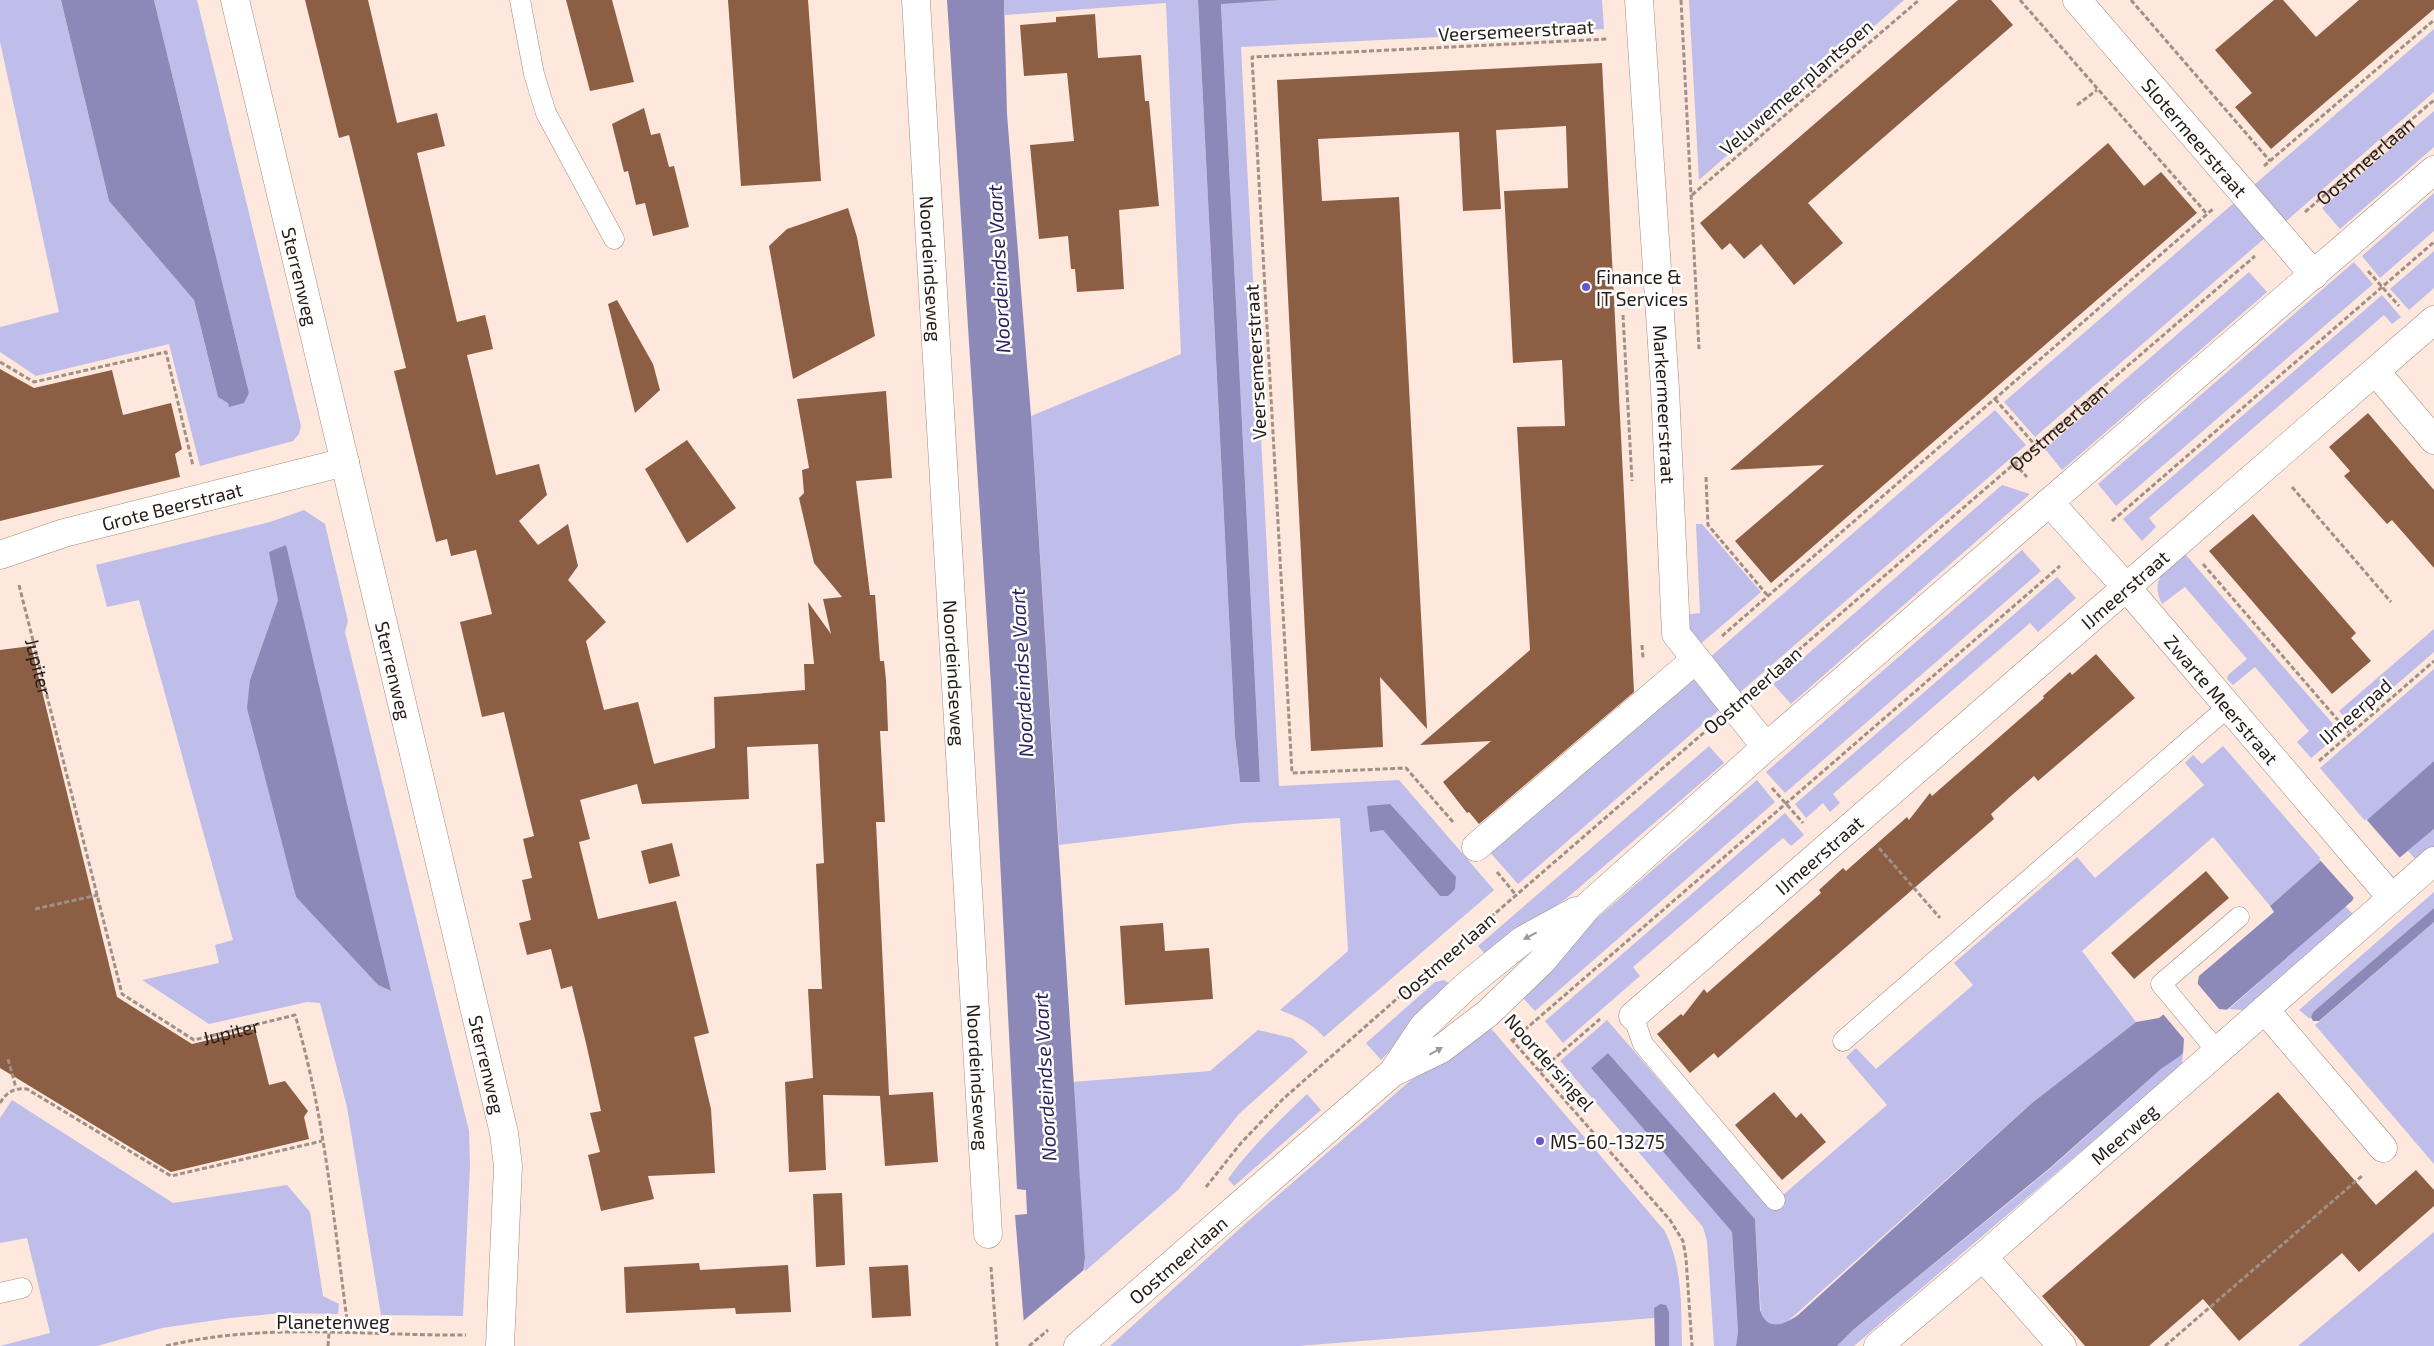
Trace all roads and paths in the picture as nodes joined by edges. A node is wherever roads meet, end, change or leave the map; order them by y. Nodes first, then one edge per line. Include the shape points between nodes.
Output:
1 (235, 0) edge
2 (520, 0) edge
3 (916, 0) edge
4 (1639, 0) edge
5 (1681, 0) edge
6 (1919, 0) edge
7 (2020, 0) edge
8 (2077, 0) edge
9 (2131, 0) edge
10 (2434, 20) edge
11 (1641, 37) junction
12 (2097, 90) junction
13 (2434, 100) edge
14 (2077, 105) dead end
15 (2270, 161) junction
16 (2434, 170) edge
17 (2239, 187) junction
18 (1692, 196) junction
19 (2208, 214) junction
20 (2280, 234) junction
21 (614, 239) dead end
22 (2434, 242) edge
23 (2347, 246) junction
24 (2314, 275) junction
25 (2382, 287) junction
26 (2428, 326) edge
27 (1699, 350) dead end
28 (0, 362) edge
29 (2376, 372) junction
30 (1995, 399) junction
31 (2434, 440) edge
32 (2034, 445) junction
33 (345, 462) junction
34 (2271, 463) junction
35 (195, 473) dead end
36 (1706, 476) dead end
37 (2050, 503) junction
38 (2182, 540) junction
39 (2086, 544) junction
40 (5, 554) edge
41 (2127, 588) junction
42 (1768, 596) junction
43 (2391, 602) dead end
44 (1696, 659) junction
45 (2434, 661) edge
46 (1734, 706) junction
47 (2229, 706) junction
48 (2350, 734) junction
49 (1758, 754) junction
50 (2294, 782) junction
51 (1786, 803) junction
52 (1857, 822) junction
53 (1476, 847) junction
54 (1826, 849) junction
55 (2434, 861) edge
56 (2384, 888) junction
57 (1516, 895) junction
58 (98, 896) junction
59 (1589, 905) junction
60 (35, 909) dead end
61 (2239, 917) dead end
62 (1959, 940) junction
63 (1459, 945) dead end
64 (1427, 972) dead end
65 (2265, 1010) junction
66 (1488, 1014) junction
67 (1634, 1016) junction
68 (1512, 1040) junction
69 (1843, 1041) dead end
70 (2210, 1042) junction
71 (8, 1059) dead end
72 (1540, 1070) junction
73 (1392, 1073) junction
74 (16, 1088) junction
75 (0, 1103) edge
76 (322, 1141) junction
77 (2383, 1148) joint
78 (1205, 1188) dead end
79 (1775, 1200) dead end
80 (988, 1234) joint
81 (1983, 1257) junction
82 (22, 1288) dead end
83 (0, 1293) edge
84 (329, 1333) junction
85 (349, 1334) junction
86 (501, 1340) edge
87 (1083, 1341) edge
88 (166, 1346) edge
89 (328, 1346) edge
90 (997, 1346) edge
91 (1692, 1346) edge
92 (1878, 1346) edge
93 (2062, 1346) edge
94 (2165, 1346) edge

1 - 33 street, Sterrenweg
2 - 21 lane via 534,74 546,112
3 - 80 street, Noordeindseweg
4 - 11 street, Markermeerstraat
5 - 18 path, Markermeerstraat
6 - 18 path, Veluwemeerplantsoen
7 - 12 path
8 - 17 street, Slotermeerstraat
9 - 15 path
10 - 15 path
11 - 44 street, Markermeerstraat via 1665,389 1676,634
11 - 53 path, Veersemeerstraat via 1252,58 1292,773 1406,768
12 - 14 path
12 - 19 path
13 - 20 path, Oostmeerlaan
15 - 17 path
16 - 23 street, Oostmeerlaan
17 - 19 path
17 - 20 street, Slotermeerstraat
18 - 27 path, Markermeerstraat
19 - 30 path
20 - 24 street, Slotermeerstraat
20 - 32 path, Oostmeerlaan
22 - 25 path
23 - 24 street, Oostmeerlaan
23 - 25 path
24 - 37 street, Oostmeerlaan
25 - 26 path
25 - 39 path
26 - 29 street, IJmeerstraat
28 - 35 path via 34,382 166,352
29 - 31 street
29 - 34 street, IJmeerstraat
30 - 32 path
30 - 42 path
32 - 46 path, Oostmeerlaan
33 - 40 street, Grote Beerstraat via 64,533
33 - 86 street, Sterrenweg via 504,1133 508,1166
34 - 38 street, IJmeerstraat
34 - 43 path
36 - 42 path, Markermeerstraat via 1708,525
37 - 39 street, Zwarte Meerstraat
37 - 49 street, Oostmeerlaan
38 - 41 street, IJmeerstraat
38 - 48 path, IJmeerstraat
39 - 41 street, Zwarte Meerstraat
39 - 51 path
40 - 58 path, Jupiter
41 - 47 street, Zwarte Meerstraat
41 - 52 street, IJmeerstraat
42 - 44 path
44 - 46 street, Markermeerstraat
44 - 53 street
45 - 48 path, IJmeerpad
46 - 49 street, Markermeerstraat
46 - 57 path, Oostmeerlaan
47 - 50 street, Zwarte Meerstraat
47 - 62 lane
48 - 50 path, IJmeerpad
49 - 51 path
49 - 59 street, Oostmeerlaan
50 - 56 street, Zwarte Meerstraat
51 - 54 path
51 - 68 path
52 - 54 street, IJmeerstraat
52 - 62 path
53 - 57 path, Veersemeerstraat
54 - 67 street, IJmeerstraat
55 - 56 street, Meerweg
56 - 65 street, Meerweg
57 - 63 path, Oostmeerlaan
58 - 60 path
58 - 76 path, Jupiter via 122,994 194,1040 295,1015 306,1052
59 - 66 street, Oostmeerlaan via 1542,961
59 -> 73 street, Oostmeerlaan via 1523,940 1465,987 1423,1027
61 - 70 lane via 2161,984
62 - 69 lane
64 - 78 path, Oostmeerlaan via 1283,1099
65 - 70 street, Meerweg
65 - 77 street
66 - 68 path, Noordersingel
73 -> 66 street, Oostmeerlaan via 1441,1049
67 - 72 path via 1621,1001
67 - 79 lane via 1643,1044
68 - 72 path, Noordersingel
70 - 81 street, Meerweg
71 - 74 path
72 - 91 path, Noordersingel via 1670,1220 1683,1241
73 - 87 street, Oostmeerlaan
74 - 75 path
74 - 76 path via 27,1089 171,1176
76 - 85 path, Jupiter
77 - 94 path via 2388,1153
80 - 90 path
81 - 92 street, Meerweg
81 - 93 street
82 - 83 lane
84 - 85 path, Planetenweg
84 - 88 path, Planetenweg via 248,1334
84 - 89 path
85 - 86 path, Planetenweg

